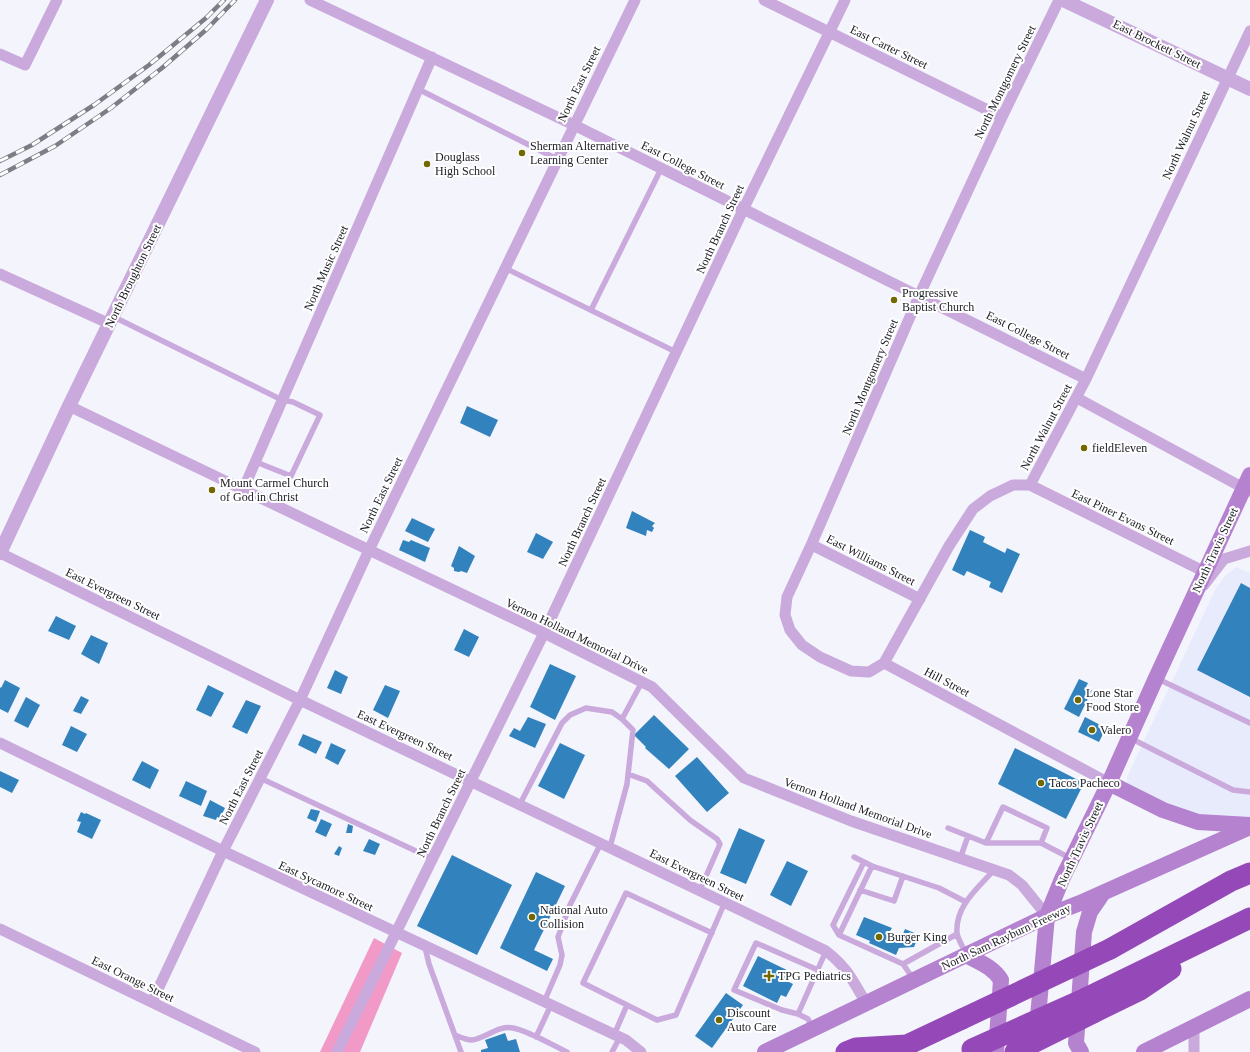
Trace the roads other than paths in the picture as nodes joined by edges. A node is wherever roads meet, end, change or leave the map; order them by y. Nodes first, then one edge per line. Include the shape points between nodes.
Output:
1 (57, 0) edge
2 (267, 0) edge
3 (310, 0) edge
4 (635, 0) edge
5 (764, 0) edge
6 (845, 0) edge
7 (1059, 0) edge
8 (1063, 0) edge
9 (1250, 31) edge
10 (829, 33) junction
11 (0, 54) edge
12 (432, 57) junction
13 (1227, 78) junction
14 (418, 88) junction
15 (1250, 89) edge
16 (1002, 117) junction
17 (574, 125) junction
18 (557, 160) junction
19 (661, 169) junction
20 (743, 210) junction
21 (505, 268) junction
22 (0, 274) edge
23 (919, 296) junction
24 (591, 310) junction
25 (112, 320) junction
26 (676, 352) junction
27 (1086, 379) junction
28 (1077, 398) junction
29 (282, 400) junction
30 (70, 406) junction
31 (256, 462) junction
32 (1030, 485) junction
33 (1248, 485) edge
34 (243, 490) junction
35 (812, 545) junction
36 (369, 550) junction
37 (1250, 551) edge
38 (0, 553) edge
39 (1205, 572) junction
40 (920, 599) junction
41 (1192, 601) junction
42 (544, 633) junction
43 (884, 663) junction
44 (1156, 678) junction
45 (642, 682) junction
46 (300, 700) junction
47 (622, 719) junction
48 (1250, 723) edge
49 (1130, 738) junction
50 (0, 742) edge
51 (628, 774) junction
52 (260, 778) junction
53 (471, 781) junction
54 (1109, 783) junction
55 (1250, 792) edge
56 (520, 804) junction
57 (1250, 826) edge
58 (948, 828) dead end
59 (968, 836) junction
60 (986, 843) junction
61 (1041, 843) junction
62 (606, 845) junction
63 (223, 851) junction
64 (854, 857) dead end
65 (432, 859) junction
66 (960, 859) junction
67 (1072, 859) junction
68 (864, 862) junction
69 (872, 866) junction
70 (994, 870) junction
71 (1250, 873) edge
72 (903, 876) junction
73 (700, 890) junction
74 (860, 890) junction
75 (1103, 893) junction
76 (725, 902) junction
77 (966, 902) junction
78 (1048, 916) junction
79 (1241, 922) edge
80 (0, 929) edge
81 (396, 933) junction
82 (712, 933) junction
83 (957, 934) junction
84 (840, 935) junction
85 (425, 947) junction
86 (826, 951) junction
87 (966, 955) junction
88 (903, 964) junction
89 (818, 970) junction
90 (914, 980) junction
91 (1250, 999) edge
92 (152, 1002) junction
93 (866, 1003) junction
94 (548, 1004) junction
95 (627, 1005) junction
96 (1090, 1006) junction
97 (798, 1014) junction
98 (1194, 1027) junction
99 (813, 1029) junction
100 (455, 1035) junction
101 (617, 1036) junction
102 (536, 1037) junction
103 (900, 1048) edge
104 (851, 1050) edge
105 (969, 1050) edge
106 (255, 1052) edge
107 (337, 1052) edge
108 (461, 1052) edge
109 (567, 1052) edge
110 (612, 1052) edge
111 (641, 1052) edge
112 (766, 1052) edge
113 (996, 1052) edge
114 (1015, 1052) edge
115 (1036, 1052) edge
116 (1081, 1052) edge
117 (1144, 1052) edge
118 (1194, 1052) edge

1 - 11 street via 25,65
2 - 25 street, North Broughton Street
3 - 12 street, East College Street
4 - 17 street, North East Street
5 - 10 street, East Carter Street
6 - 10 street, North Branch Street
7 - 16 street, North Montgomery Street
8 - 13 street, East Brockett Street
9 - 13 street, North Walnut Street
10 - 16 street, East Carter Street
10 - 20 street, North Branch Street
12 - 14 street, North Music Street
12 - 17 street, East College Street
13 - 15 street, East Brockett Street
13 - 27 street, North Walnut Street
14 - 18 lane
14 - 29 street, North Music Street
16 - 23 street, North Montgomery Street
17 - 18 street, North East Street
17 - 19 street, East College Street
18 - 21 street, North East Street
19 - 20 street, East College Street
19 - 24 lane
20 - 23 street, East College Street
20 - 26 street, North Branch Street
21 - 24 lane
21 - 36 street, North East Street
22 - 25 street
23 - 27 street, East College Street
23 - 35 street, North Montgomery Street
24 - 26 lane
25 - 29 lane
25 - 30 street, North Broughton Street
26 - 42 street, North Branch Street
27 - 28 street, North Walnut Street
28 - 32 street, North Walnut Street
28 - 33 street
29 - 31 street, North Music Street
29 - 31 lane via 320,414 291,476
30 - 34 street, Vernon Holland Memorial Drive
30 - 38 street, North Broughton Street
31 - 34 street, North Music Street
32 - 39 street, East Piner Evans Street
32 - 40 street, North Walnut Street via 1013,485 990,496 973,509
33 - 39 main road, North Travis Street
34 - 36 street, Vernon Holland Memorial Drive
35 - 40 street, East Williams Street
35 - 43 street, North Montgomery Street via 787,597 785,615 790,630 802,645 820,657 851,671 869,672
36 - 42 street, Vernon Holland Memorial Drive
36 - 46 street, North East Street
37 - 41 street via 1224,559
38 - 46 street, East Evergreen Street
39 - 41 main road, North Travis Street
40 - 43 street, North Walnut Street
41 - 44 main road, North Travis Street
42 - 45 street, Vernon Holland Memorial Drive
42 - 53 street, North Branch Street
43 - 54 street, Hill Street
44 - 48 lane
44 - 49 main road, North Travis Street
45 - 47 lane
45 - 66 street, Vernon Holland Memorial Drive via 652,687 744,778 851,821
46 - 52 street, North East Street
46 - 53 street, East Evergreen Street
47 - 51 lane via 633,730
47 - 56 lane via 612,712 586,708 570,715 562,722
49 - 54 main road, North Travis Street
49 - 55 lane via 1233,790
50 - 63 street, East Sycamore Street
51 - 62 lane via 627,784
51 - 73 lane via 648,781 690,820 717,839 720,844
52 - 63 street, North East Street
52 - 65 lane
53 - 56 street, East Evergreen Street
53 - 65 street, North Branch Street
54 - 57 main road via 1163,810 1198,822
54 - 67 main road, North Travis Street
56 - 62 street, East Evergreen Street
57 - 75 main road, North Sam Rayburn Freeway
58 - 59 lane
59 - 60 lane
59 - 66 lane
60 - 61 lane
60 - 61 lane via 1003,807 1048,828
61 - 67 lane
62 - 73 street, East Evergreen Street
62 - 94 lane via 570,906 558,937 562,955
63 - 81 street, East Sycamore Street
63 - 92 street, North East Street
64 - 68 lane
65 - 81 street, North Branch Street
66 - 70 street, Vernon Holland Memorial Drive
67 - 78 main road, North Travis Street
68 - 69 lane
68 - 84 lane via 833,925
69 - 72 lane
69 - 74 lane
70 - 77 lane
70 - 78 street, Vernon Holland Memorial Drive via 1009,875 1022,885
71 - 103 highway, bridge via 1231,881 1110,949
72 - 74 lane via 894,901
72 - 77 lane via 939,888
73 - 76 street, East Evergreen Street
74 - 84 lane
75 - 78 main road, North Sam Rayburn Freeway
75 - 116 main road via 1090,912 1084,932 1076,1043
76 - 82 lane
76 - 86 street, East Evergreen Street
77 - 83 lane via 959,918
78 - 87 main road, North Sam Rayburn Freeway
78 - 115 main road, North Travis Street
79 - 96 highway
80 - 92 street, East Orange Street
81 - 85 street, East Sycamore Street
81 - 107 street, North Branch Street
82 - 95 lane via 676,1014 657,1020
82 - 95 lane via 626,894 583,983
83 - 87 lane
83 - 88 lane
84 - 88 lane
85 - 94 street, East Sycamore Street
85 - 100 lane
86 - 89 lane
86 - 93 street, East Evergreen Street via 844,967
87 - 90 main road, North Sam Rayburn Freeway
87 - 113 main road via 991,968 1001,980
88 - 90 lane
89 - 97 lane
89 - 97 lane via 756,943 734,990
90 - 93 main road, North Sam Rayburn Freeway
91 - 98 main road
92 - 106 street, East Orange Street
93 - 99 main road, North Sam Rayburn Freeway
94 - 101 street, East Sycamore Street
94 - 102 lane
95 - 101 lane
96 - 105 highway, bridge
96 - 114 highway, bridge
97 - 99 lane via 808,1019
98 - 117 main road
98 - 118 street
99 - 112 main road, North Sam Rayburn Freeway
100 - 102 lane via 473,1040 502,1028 513,1028
100 - 108 lane
101 - 110 lane
101 - 111 street, East Sycamore Street
102 - 109 lane
103 - 104 highway

